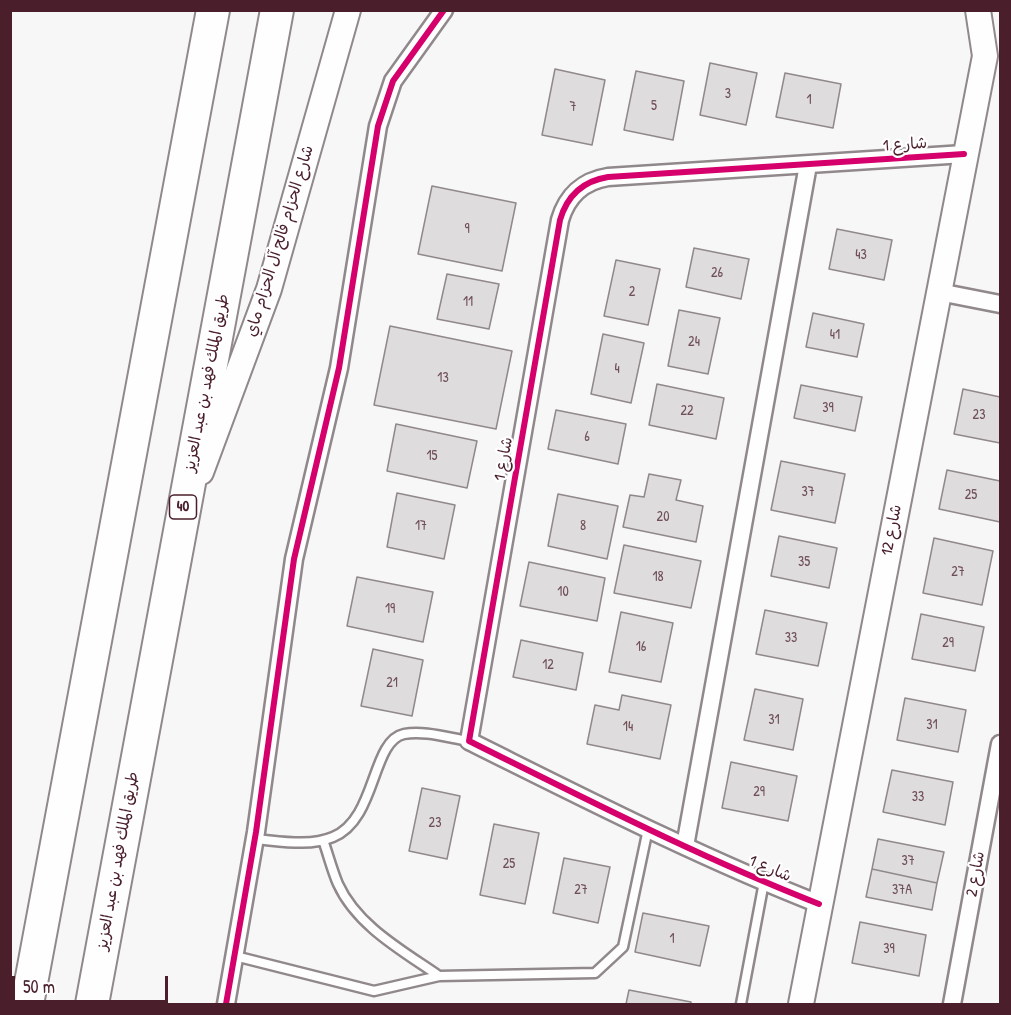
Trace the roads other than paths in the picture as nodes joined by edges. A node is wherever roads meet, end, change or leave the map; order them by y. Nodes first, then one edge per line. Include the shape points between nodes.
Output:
1 (213, 10) edge
2 (277, 10) edge
3 (348, 10) edge
4 (444, 10) edge
5 (978, 10) edge
6 (1000, 31) edge
7 (984, 56) junction
8 (964, 154) junction
9 (808, 165) junction
10 (939, 292) junction
11 (1000, 304) edge
12 (178, 536) junction
13 (469, 741) junction
14 (1000, 744) edge
15 (648, 828) junction
16 (255, 839) junction
17 (323, 840) junction
18 (685, 846) junction
19 (764, 882) junction
20 (819, 904) junction
21 (235, 956) junction
22 (439, 976) junction
23 (27, 1005) edge
24 (92, 1005) edge
25 (226, 1005) edge
26 (741, 1005) edge
27 (801, 1005) edge
28 (952, 1005) edge

1 - 23 highway
2 - 12 highway, طريق الملك فهد بن عبد العزيز / 40
3 - 12 street, شارع الحزام فالح آل الحزام ماي via 269,290
4 - 16 street via 393,81 378,126 339,368 294,559
5 - 7 street, شارع 12
6 - 7 street, شارع 12
7 - 8 street, شارع 12
8 - 9 street, شارع 1
8 - 10 street, شارع 12
9 - 13 street, شارع 1 via 596,179 582,186 563,209
9 - 18 street
10 - 11 street
10 - 20 street, شارع 12
12 - 24 highway, طريق الملك فهد بن عبد العزيز / 40
13 - 15 street, شارع 1
13 - 17 lane via 426,734 404,734 393,739 380,759 369,796 357,817 335,836
14 - 28 street, شارع 2
15 - 18 street, شارع 1
15 - 22 lane via 623,947 595,973
16 - 17 lane via 298,843
16 - 21 street
17 - 22 lane via 339,885 356,911 384,938
18 - 19 street, شارع 1
19 - 20 street, شارع 1
19 - 26 lane
20 - 27 street, شارع 12
21 - 22 lane via 374,991
21 - 25 street

